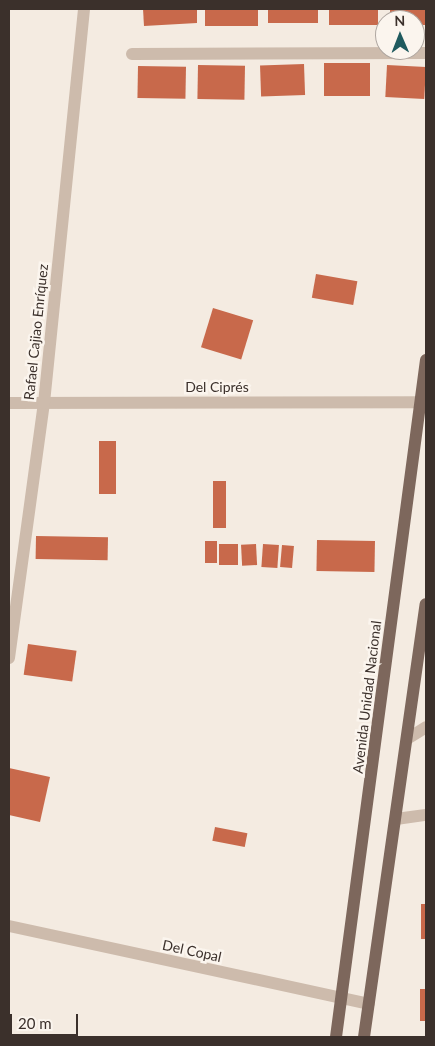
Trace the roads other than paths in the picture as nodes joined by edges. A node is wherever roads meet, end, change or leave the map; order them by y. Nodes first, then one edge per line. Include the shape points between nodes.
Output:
1 (84, 9) edge
2 (426, 53) edge
3 (132, 54) dead end
4 (426, 360) edge
5 (9, 402) edge
6 (423, 402) edge
7 (44, 403) junction
8 (426, 604) edge
9 (11, 621) edge
10 (9, 658) edge
11 (426, 728) edge
12 (407, 739) junction
13 (426, 815) edge
14 (396, 819) junction
15 (9, 926) edge
16 (343, 999) junction
17 (369, 1004) junction
18 (336, 1037) edge
19 (364, 1037) edge

1 - 7 street, Rafael Cajiao Enríquez
2 - 3 street
4 - 6 main road, Avenida Unidad Nacional
5 - 7 street, Del Ciprés
6 - 7 street, Del Ciprés
6 - 16 main road, Avenida Unidad Nacional
7 - 9 street, Rafael Cajiao Enríquez
8 - 12 main road
9 - 10 street, Rafael Cajiao Enríquez
11 - 12 street
12 - 14 main road
13 - 14 street
14 - 17 main road
15 - 16 street, Del Copal
16 - 17 street, Del Copal
16 - 18 main road, Avenida Unidad Nacional
17 - 19 main road

